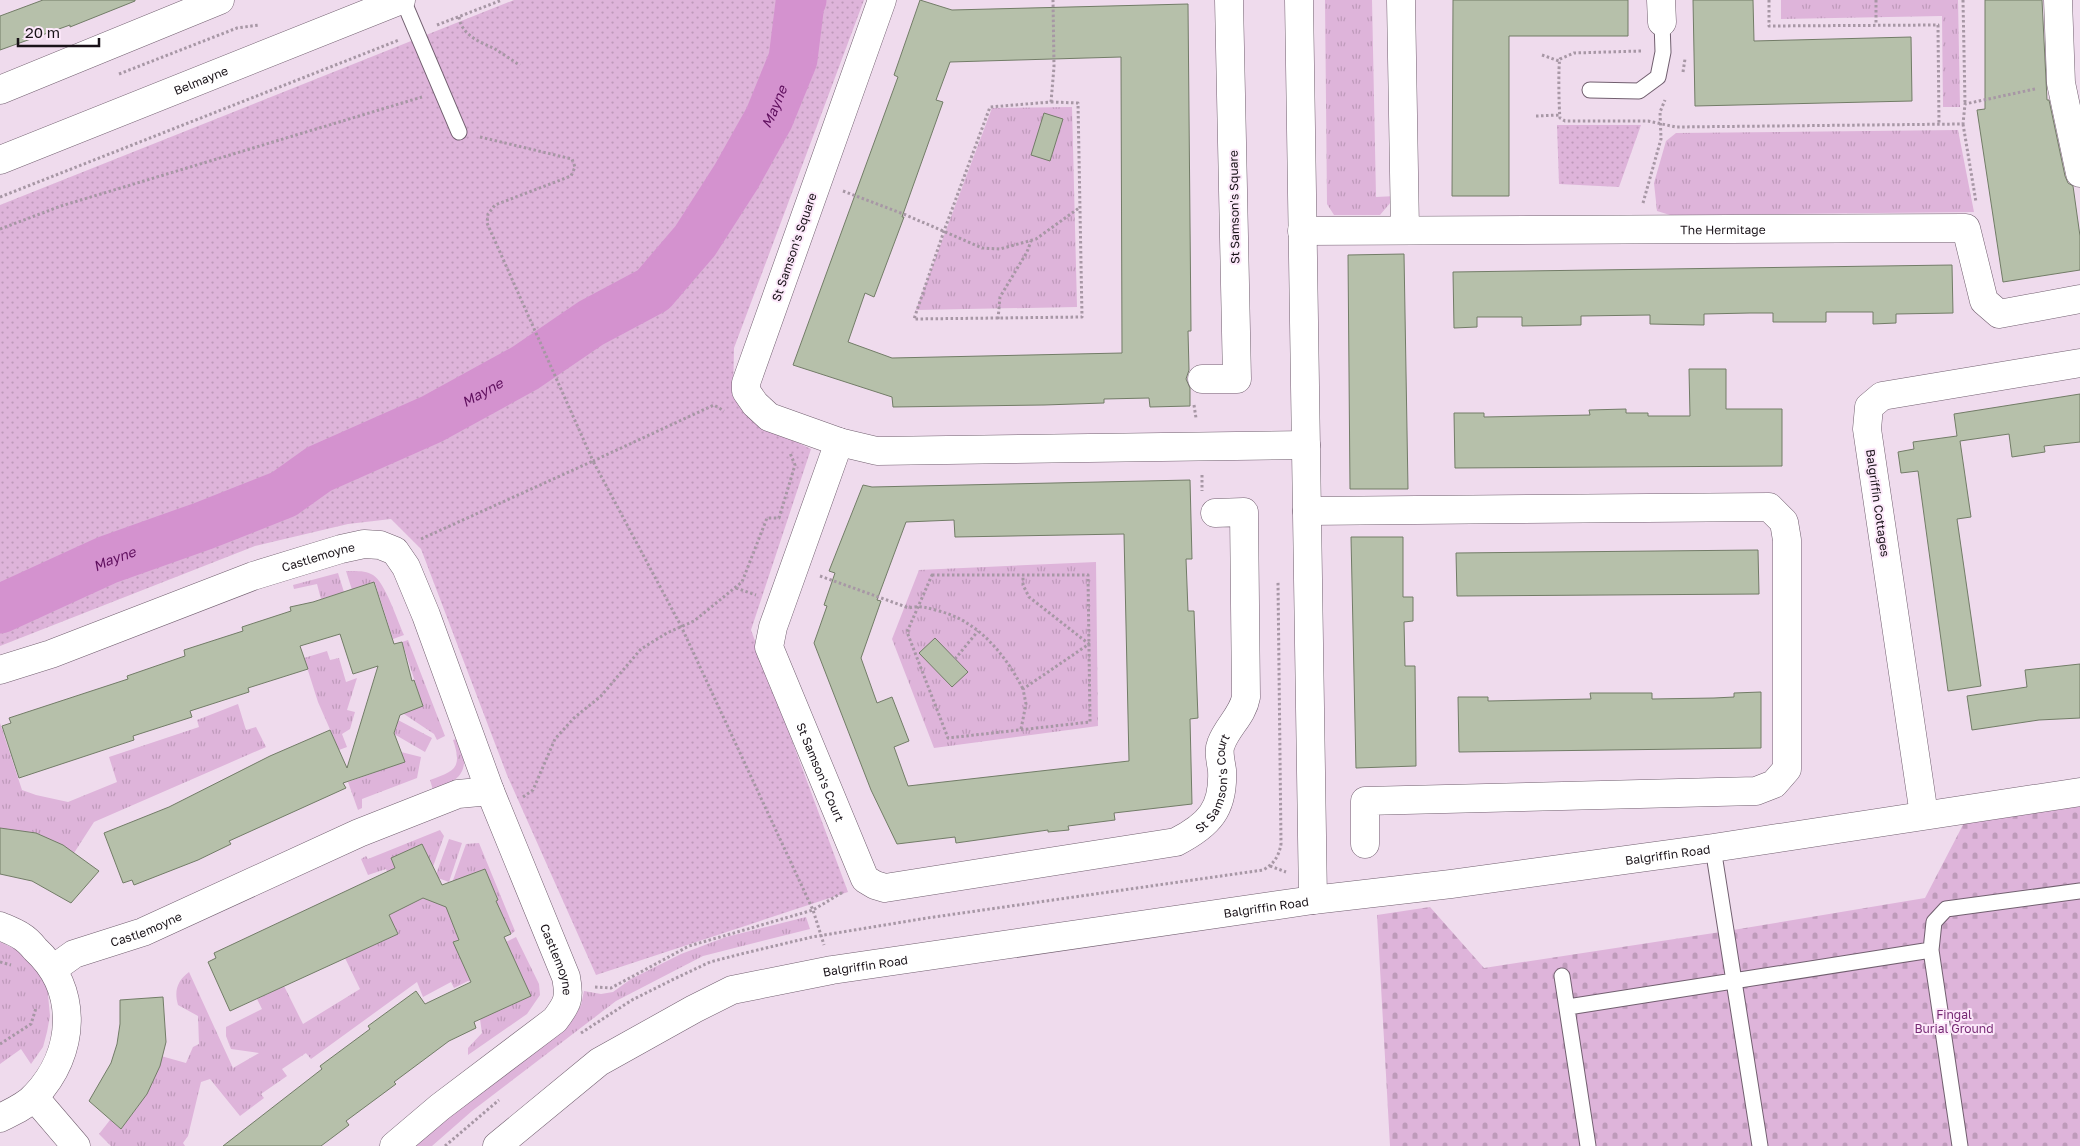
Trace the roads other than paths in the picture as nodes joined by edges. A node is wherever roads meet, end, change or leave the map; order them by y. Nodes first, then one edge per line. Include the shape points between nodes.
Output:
1 (220, 0) edge
2 (402, 0) edge
3 (882, 0) edge
4 (1229, 0) edge
5 (1298, 0) edge
6 (1401, 0) edge
7 (2058, 0) edge
8 (1661, 11) edge
9 (0, 90) edge
10 (1590, 90) dead end
11 (459, 132) road end
12 (0, 160) edge
13 (2080, 173) edge
14 (1405, 229) junction
15 (1302, 231) junction
16 (2080, 299) edge
17 (2080, 363) edge
18 (1202, 379) dead end
19 (839, 442) junction
20 (1306, 444) junction
21 (1307, 510) junction
22 (1215, 513) dead end
23 (0, 670) edge
24 (490, 790) junction
25 (2080, 792) edge
26 (1924, 815) junction
27 (1365, 844) dead end
28 (1713, 848) junction
29 (2080, 891) edge
30 (1313, 900) junction
31 (0, 926) edge
32 (1931, 950) junction
33 (53, 969) junction
34 (1562, 976) dead end
35 (1734, 980) junction
36 (1568, 1007) junction
37 (34, 1097) junction
38 (0, 1118) edge
39 (76, 1146) edge
40 (394, 1146) edge
41 (498, 1146) edge
42 (1588, 1146) edge
43 (1760, 1146) edge
44 (1960, 1146) edge

1 - 9 street
2 - 11 lane
2 - 12 street, Belmayne
3 - 19 street, St Samson's Square via 746,383 746,391 769,417
4 - 18 street, St Samson's Square via 1237,379
5 - 15 street
6 - 14 street
7 - 13 street via 2061,83
8 - 10 lane via 1663,52 1658,77 1639,91
14 - 15 street, The Hermitage
14 - 16 street, The Hermitage via 1966,228 1984,301 1998,314
15 - 20 street
17 - 26 street, Balgriffin Cottages via 1882,396 1869,407 1867,428
19 - 20 street via 877,451
19 - 22 street, St Samson's Court via 769,637 769,647 865,879 886,888 1176,842 1208,822 1220,802 1223,787 1220,745 1245,706 1246,697 1244,512
20 - 21 street
21 - 27 street via 1769,508 1784,522 1787,540 1787,769 1774,784 1756,791 1365,801
21 - 30 street
23 - 24 street, Castlemoyne via 51,654 253,576 341,549 364,544 380,545 395,551 406,567
24 - 33 street, Castlemoyne via 458,794 359,833 143,932 74,954
24 - 40 street, Castlemoyne via 566,977 567,1005 555,1020
25 - 26 street, Balgriffin Road
26 - 28 street, Balgriffin Road
28 - 30 street, Balgriffin Road
28 - 35 lane
29 - 32 lane via 1946,909 1934,922
30 - 41 street, Balgriffin Road via 832,970 732,990 599,1062
31 - 33 street via 22,936
32 - 35 lane
32 - 44 lane
33 - 37 street via 63,989 68,1022 62,1054 46,1084
34 - 36 lane
35 - 36 lane
35 - 43 lane
36 - 42 lane
37 - 38 street
37 - 39 street

